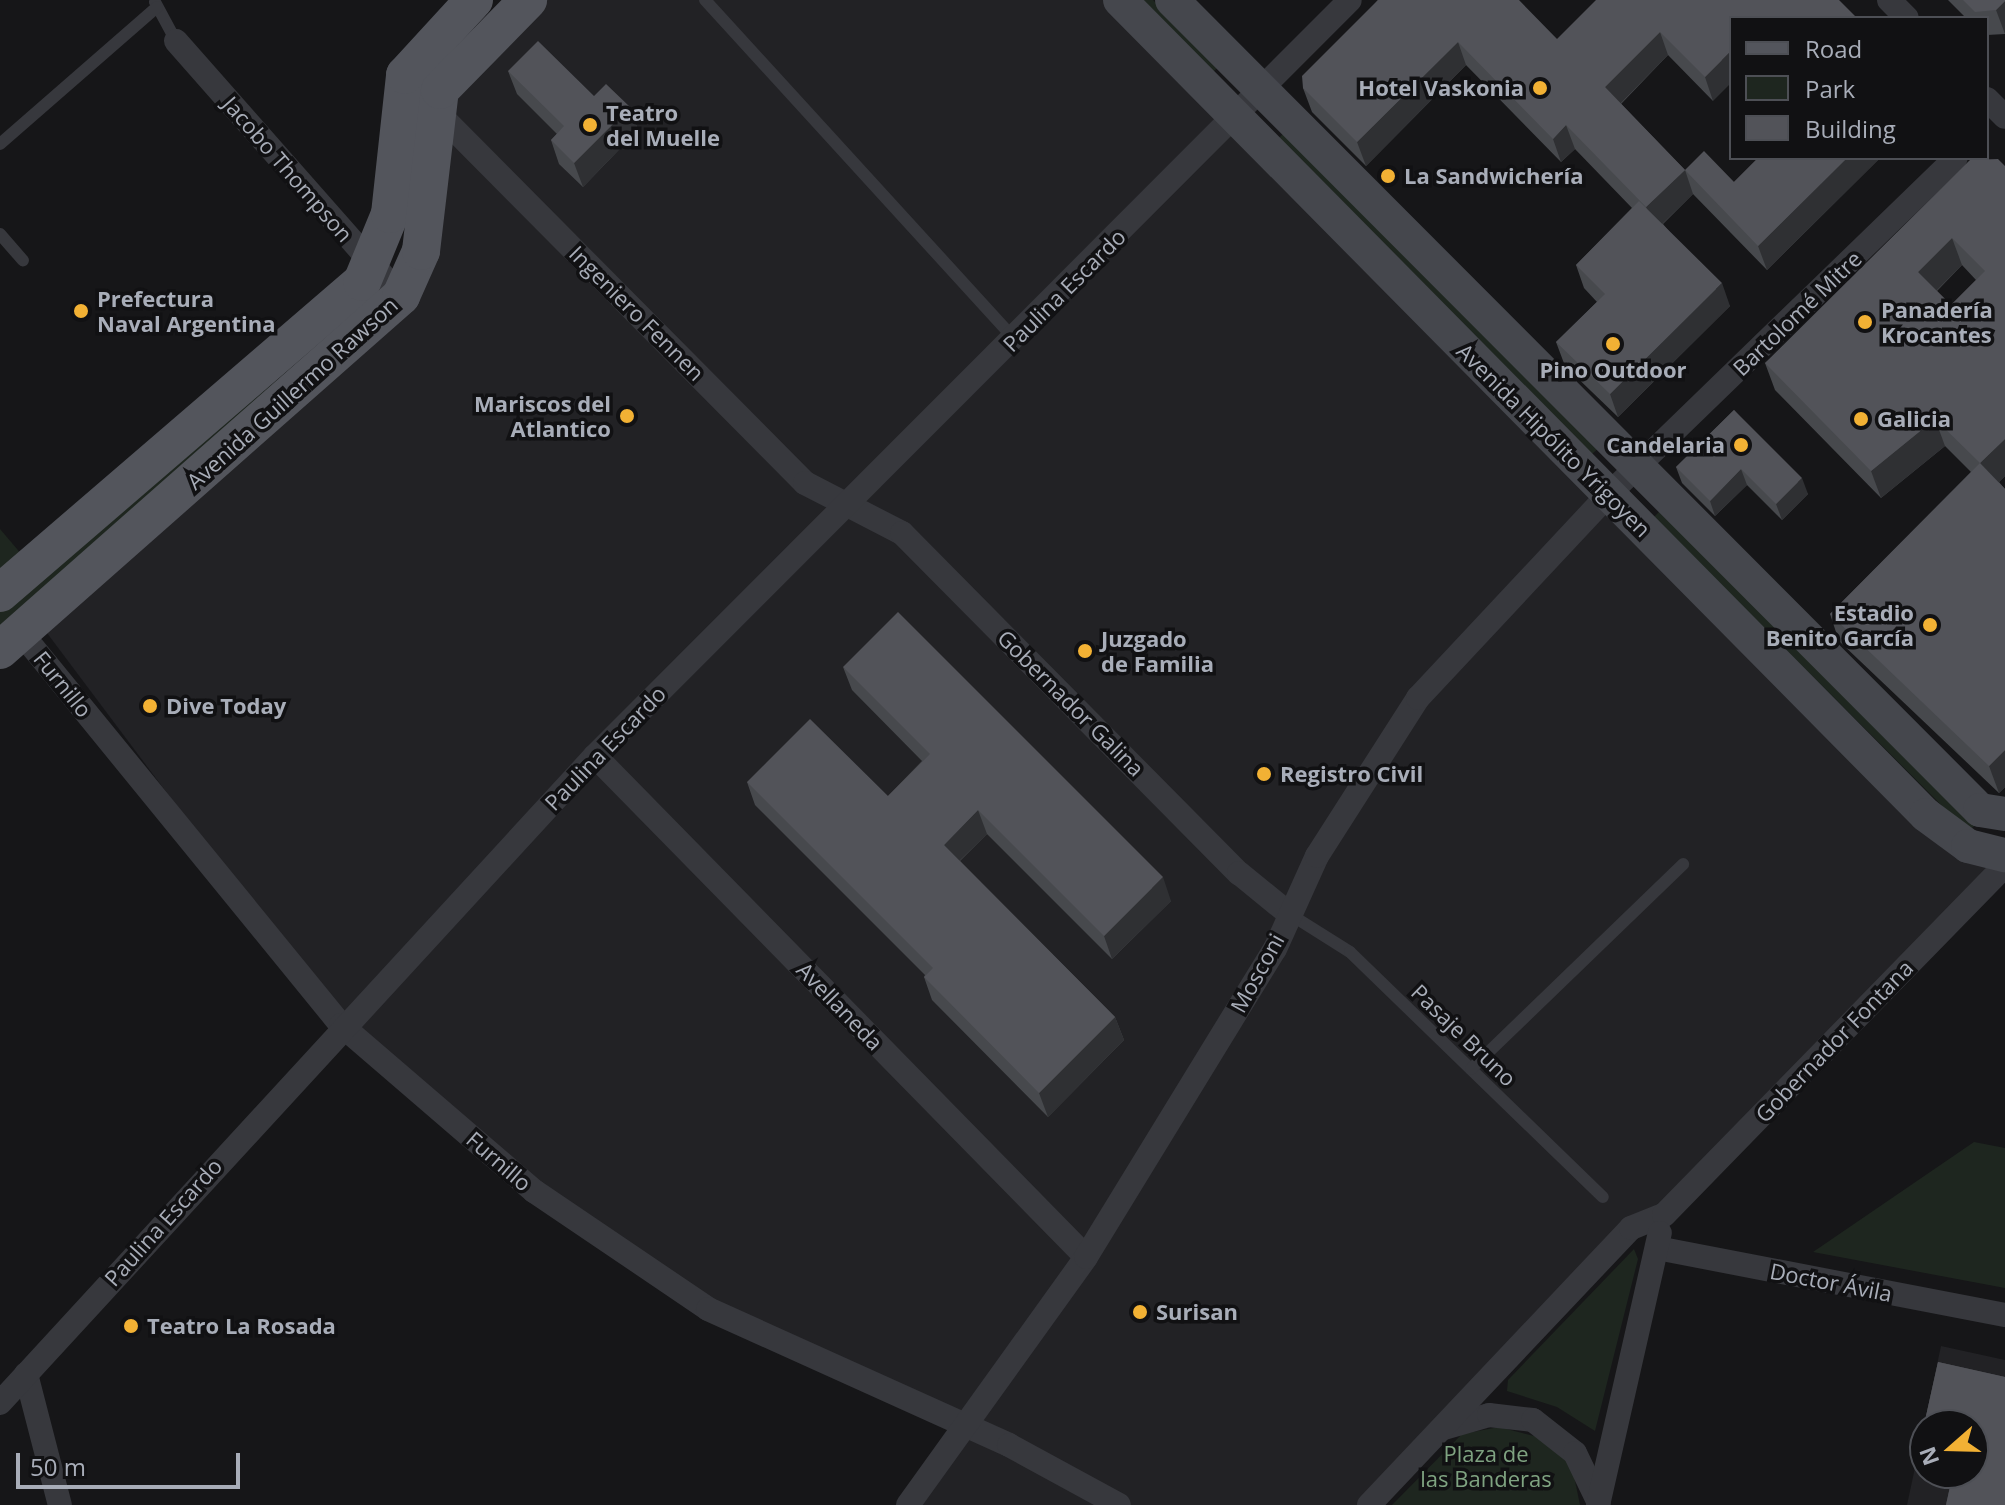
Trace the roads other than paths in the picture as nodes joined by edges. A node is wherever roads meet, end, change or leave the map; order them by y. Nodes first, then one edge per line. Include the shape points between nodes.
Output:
1 (474, 0) edge
2 (528, 0) edge
3 (705, 0) edge
4 (1120, 0) edge
5 (1172, 0) edge
6 (1350, 0) edge
7 (1889, 0) edge
8 (156, 3) edge
9 (1905, 16) edge
10 (176, 41) joint
11 (1264, 92) junction
12 (435, 110) junction
13 (1236, 118) junction
14 (0, 144) edge
15 (1954, 160) edge
16 (0, 234) edge
17 (23, 260) dead end
18 (372, 264) junction
19 (401, 296) junction
20 (1015, 339) junction
21 (1639, 469) junction
22 (1608, 495) junction
23 (845, 509) junction
24 (0, 593) edge
25 (11, 642) edge
26 (595, 756) junction
27 (2005, 814) edge
28 (2005, 855) edge
29 (1683, 864) dead end
30 (2005, 866) edge
31 (1288, 913) junction
32 (341, 1025) junction
33 (1471, 1069) junction
34 (1603, 1197) dead end
35 (1664, 1215) junction
36 (1657, 1248) junction
37 (1086, 1257) junction
38 (2005, 1315) edge
39 (26, 1374) junction
40 (0, 1403) edge
41 (969, 1427) junction
42 (1441, 1429) junction
43 (1598, 1504) edge
44 (60, 1505) edge
45 (908, 1505) edge
46 (1119, 1505) edge
47 (1369, 1505) edge

1 - 18 main road, Avenida Guillermo Rawson via 405,75 390,214
2 - 12 main road, Avenida Guillermo Rawson via 451,72
3 - 20 lane
4 - 13 main road, Avenida Hipólito Yrigoyen
5 - 11 main road, Avenida Hipólito Yrigoyen
6 - 11 street, Paulina Escardo
7 - 9 street
8 - 10 lane
8 - 14 lane
10 - 18 street, Jacobo Thompson
11 - 13 street, Paulina Escardo
11 - 21 main road, Avenida Hipólito Yrigoyen
12 - 19 main road, Avenida Guillermo Rawson via 421,251
12 - 23 street, Ingeniero Fennen via 805,483
13 - 20 street, Paulina Escardo
13 - 22 main road, Avenida Hipólito Yrigoyen
15 - 21 street, Bartolomé Mitre
16 - 17 lane
18 - 19 street, Jacobo Thompson
18 - 24 main road, Avenida Guillermo Rawson via 341,305
19 - 25 main road, Avenida Guillermo Rawson
20 - 23 street, Paulina Escardo
21 - 22 street, Mosconi
21 - 27 main road, Avenida Hipólito Yrigoyen via 1980,810
22 - 28 main road, Avenida Hipólito Yrigoyen via 1926,815 1968,846
22 - 31 street, Mosconi via 1418,698
23 - 26 street, Paulina Escardo
23 - 31 street, Gobernador Galina via 902,533 1239,873
25 - 32 street, Furnillo
26 - 32 street, Paulina Escardo
26 - 37 street, Avellaneda
29 - 33 lane
30 - 35 street, Gobernador Fontana
31 - 33 lane, Pasaje Bruno via 1350,952
31 - 37 street, Mosconi via 1275,949
32 - 39 street, Paulina Escardo
32 - 41 street, Furnillo via 534,1191 614,1250 708,1309 915,1409
33 - 34 lane, Pasaje Bruno
35 - 36 street
35 - 42 street, Gobernador Fontana via 1631,1228
36 - 38 street, Doctor Ávila
36 - 43 street
37 - 41 street, Mosconi
39 - 40 street, Paulina Escardo
39 - 44 street
41 - 45 street, Mosconi
41 - 46 street, Furnillo
42 - 43 street via 1489,1415 1533,1420 1575,1453
42 - 47 street, Gobernador Fontana

